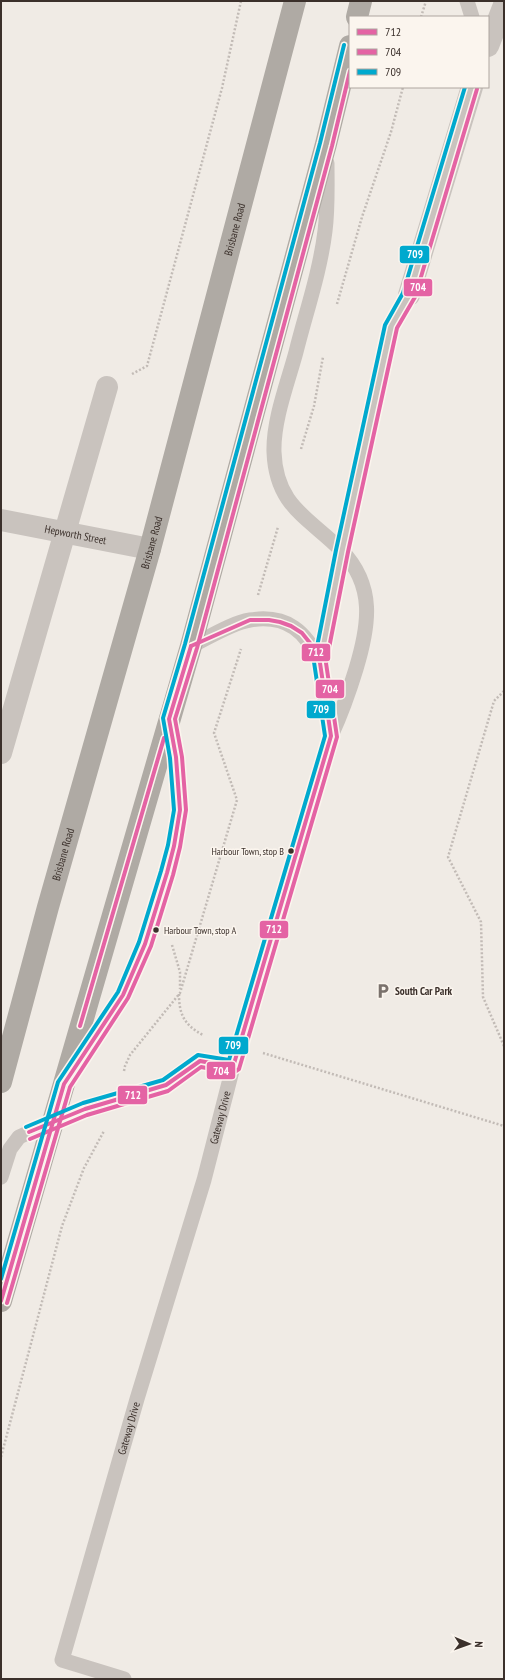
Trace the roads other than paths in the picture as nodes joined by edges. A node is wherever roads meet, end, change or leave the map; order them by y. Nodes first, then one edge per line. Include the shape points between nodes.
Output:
1 (295, 1) edge
2 (361, 1) edge
3 (467, 1) edge
4 (504, 6) edge
5 (357, 16) edge
6 (472, 16) edge
7 (489, 44) edge
8 (349, 50) edge
9 (472, 88) edge
10 (326, 144) junction
11 (409, 294) joint
12 (107, 387) road end
13 (1, 520) edge
14 (66, 533) junction
15 (150, 549) junction
16 (342, 551) junction
17 (190, 646) junction
18 (320, 663) junction
19 (169, 719) junction
20 (331, 736) junction
21 (1, 753) edge
22 (232, 1067) junction
23 (1, 1082) edge
24 (64, 1084) junction
25 (52, 1122) junction
26 (1, 1177) edge
27 (1, 1301) edge
28 (124, 1679) edge

1 - 15 highway, Brisbane Road
2 - 5 highway
3 - 6 lane
4 - 7 street
8 - 10 highway
9 - 11 street, Gateway Drive
10 - 16 lane via 326,215 320,261 280,411 274,451 277,476 286,498
10 - 17 highway
11 - 16 lane, Gateway Drive via 391,326
12 - 14 street
13 - 14 street, Hepworth Street
14 - 15 street, Hepworth Street
14 - 21 street
15 - 23 highway, Brisbane Road via 48,906
16 - 18 lane, Gateway Drive
16 - 20 lane via 354,567 365,590 367,625 345,705
17 - 18 lane via 250,620 269,620 291,626 302,633 314,648
17 - 19 highway
18 - 20 lane, Gateway Drive
19 - 24 highway
19 - 24 lane via 176,757 180,810 174,846 139,960 123,995
20 - 22 lane, Gateway Drive
22 - 25 lane via 200,1061 166,1085 119,1098
22 - 28 lane, Gateway Drive via 204,1180 137,1399 62,1660
24 - 25 highway
25 - 26 lane via 19,1137 10,1149
25 - 27 highway

